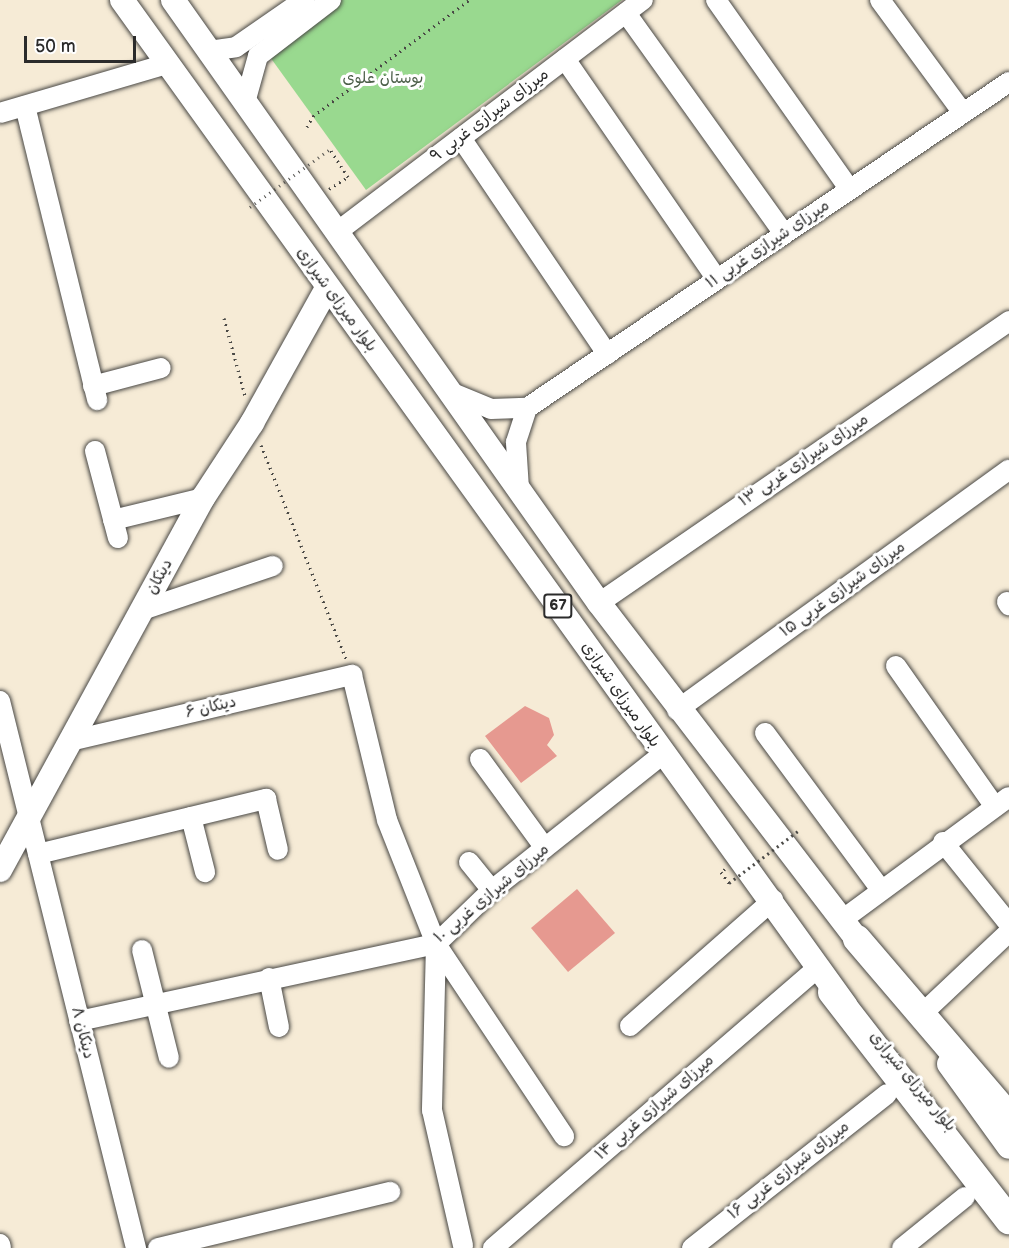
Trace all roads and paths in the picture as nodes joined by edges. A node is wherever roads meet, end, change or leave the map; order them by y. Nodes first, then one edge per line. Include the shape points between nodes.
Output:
1 (122, 0) edge
2 (173, 0) edge
3 (304, 0) edge
4 (331, 0) edge
5 (469, 0) edge
6 (643, 0) edge
7 (716, 0) edge
8 (880, 0) edge
9 (626, 13) junction
10 (209, 51) junction
11 (565, 59) junction
12 (166, 64) junction
13 (1009, 82) edge
14 (246, 99) junction
15 (25, 106) junction
16 (0, 113) edge
17 (963, 113) junction
18 (307, 127) dead end
19 (460, 138) junction
20 (348, 177) dead end
21 (850, 190) junction
22 (250, 207) dead end
23 (337, 232) junction
24 (784, 234) junction
25 (717, 279) junction
26 (327, 288) junction
27 (224, 318) dead end
28 (1009, 321) edge
29 (607, 354) junction
30 (161, 368) dead end
31 (450, 392) junction
32 (527, 408) junction
33 (252, 423) junction
34 (95, 451) dead end
35 (1009, 470) edge
36 (519, 489) junction
37 (203, 498) junction
38 (273, 566) dead end
39 (599, 603) junction
40 (142, 610) junction
41 (896, 666) dead end
42 (352, 675) junction
43 (0, 701) edge
44 (677, 710) junction
45 (765, 733) dead end
46 (70, 741) junction
47 (662, 755) junction
48 (480, 759) dead end
49 (1002, 802) edge
50 (29, 817) junction
51 (191, 817) junction
52 (798, 831) dead end
53 (943, 842) junction
54 (545, 848) junction
55 (278, 850) dead end
56 (38, 854) junction
57 (469, 862) dead end
58 (0, 870) edge
59 (205, 872) dead end
60 (721, 872) dead end
61 (492, 890) junction
62 (881, 890) junction
63 (773, 900) junction
64 (1009, 924) edge
65 (850, 930) junction
66 (1009, 932) edge
67 (436, 944) junction
68 (142, 950) dead end
69 (269, 978) junction
70 (825, 980) junction
71 (154, 1005) junction
72 (923, 1013) junction
73 (79, 1021) junction
74 (630, 1026) dead end
75 (279, 1027) dead end
76 (169, 1058) dead end
77 (887, 1094) dead end
78 (1009, 1117) edge
79 (564, 1136) dead end
80 (1009, 1147) edge
81 (390, 1192) dead end
82 (965, 1197) dead end
83 (1009, 1200) edge
84 (1009, 1220) edge
85 (463, 1245) dead end
86 (136, 1248) edge
87 (158, 1248) edge
88 (493, 1248) edge
89 (692, 1248) edge
90 (902, 1248) edge

1 - 12 main road, بلوار میرزای شیرازی / 67
2 - 10 main road, 67
3 - 10 street via 236,47
4 - 14 street via 258,56
5 - 18 path via 313,116
6 - 9 street, میرزای شیرازی غربی ۹
7 - 21 street
8 - 17 street
9 - 11 street, میرزای شیرازی غربی ۹
9 - 24 street
10 - 14 main road, 67
11 - 19 street, میرزای شیرازی غربی ۹
11 - 25 street
12 - 15 street
12 - 26 main road, بلوار میرزای شیرازی / 67
13 - 17 street, میرزای شیرازی غربی ۱۱
14 - 23 main road, 67
15 - 16 street
15 - 30 street via 95,393
17 - 21 street, میرزای شیرازی غربی ۱۱
19 - 23 street, میرزای شیرازی غربی ۹
19 - 29 street
20 - 22 path, bridge via 330,149
21 - 24 street, میرزای شیرازی غربی ۱۱
23 - 31 main road, 67
24 - 25 street, میرزای شیرازی غربی ۱۱
25 - 29 street, میرزای شیرازی غربی ۱۱
26 - 33 main road, دینکان
26 - 47 main road, بلوار میرزای شیرازی / 67
27 - 33 path
28 - 39 street, ۱۳ میرزای شیرازی غربی
29 - 32 street, میرزای شیرازی غربی ۱۱
31 - 32 street via 491,409
31 - 36 main road, 67
32 - 36 street via 516,442
33 - 37 main road, دینکان
33 - 42 path
34 - 37 street via 116,529
35 - 44 street, ۱۵ میرزای شیرازی غربی
36 - 39 main road, 67
37 - 40 main road, دینکان
38 - 40 street
39 - 44 main road, 67
40 - 46 main road, دینکان
41 - 49 street
42 - 46 street, دینکان ۶
42 - 67 street via 387,820
43 - 50 street, ۸ دینکان
44 - 65 main road, 67
45 - 62 street
46 - 50 main road, دینکان
47 - 54 street, ۱۰ میرزای شیرازی غربی
47 - 63 main road, بلوار میرزای شیرازی / 67
48 - 54 street
49 - 53 street
50 - 56 street, ۸ دینکان
50 - 58 main road, دینکان
51 - 55 street via 266,799
51 - 56 street
51 - 59 street
52 - 60 path, bridge via 729,883
53 - 62 street
53 - 64 street
54 - 61 street, ۱۰ میرزای شیرازی غربی
56 - 73 street, ۸ دینکان
57 - 61 street
61 - 67 street, ۱۰ میرزای شیرازی غربی
62 - 65 street
63 - 70 main road, بلوار میرزای شیرازی / 67
63 - 74 street
65 - 72 highway
65 - 80 main road, 67
66 - 72 street
67 - 69 street, ۱۰ میرزای شیرازی غربی
67 - 79 street
67 - 85 street via 432,1110
68 - 71 street
69 - 71 street, ۱۰ میرزای شیرازی غربی
69 - 75 street
70 - 83 main road, بلوار میرزای شیرازی / 67 via 906,1071
70 - 84 highway
70 - 88 street, ۱۴ میرزای شیرازی غربی
71 - 73 street, ۱۰ میرزای شیرازی غربی
71 - 76 street
72 - 78 highway
73 - 86 street, ۸ دینکان
77 - 89 street, ۱۶ میرزای شیرازی غربی
81 - 87 street
82 - 90 street

